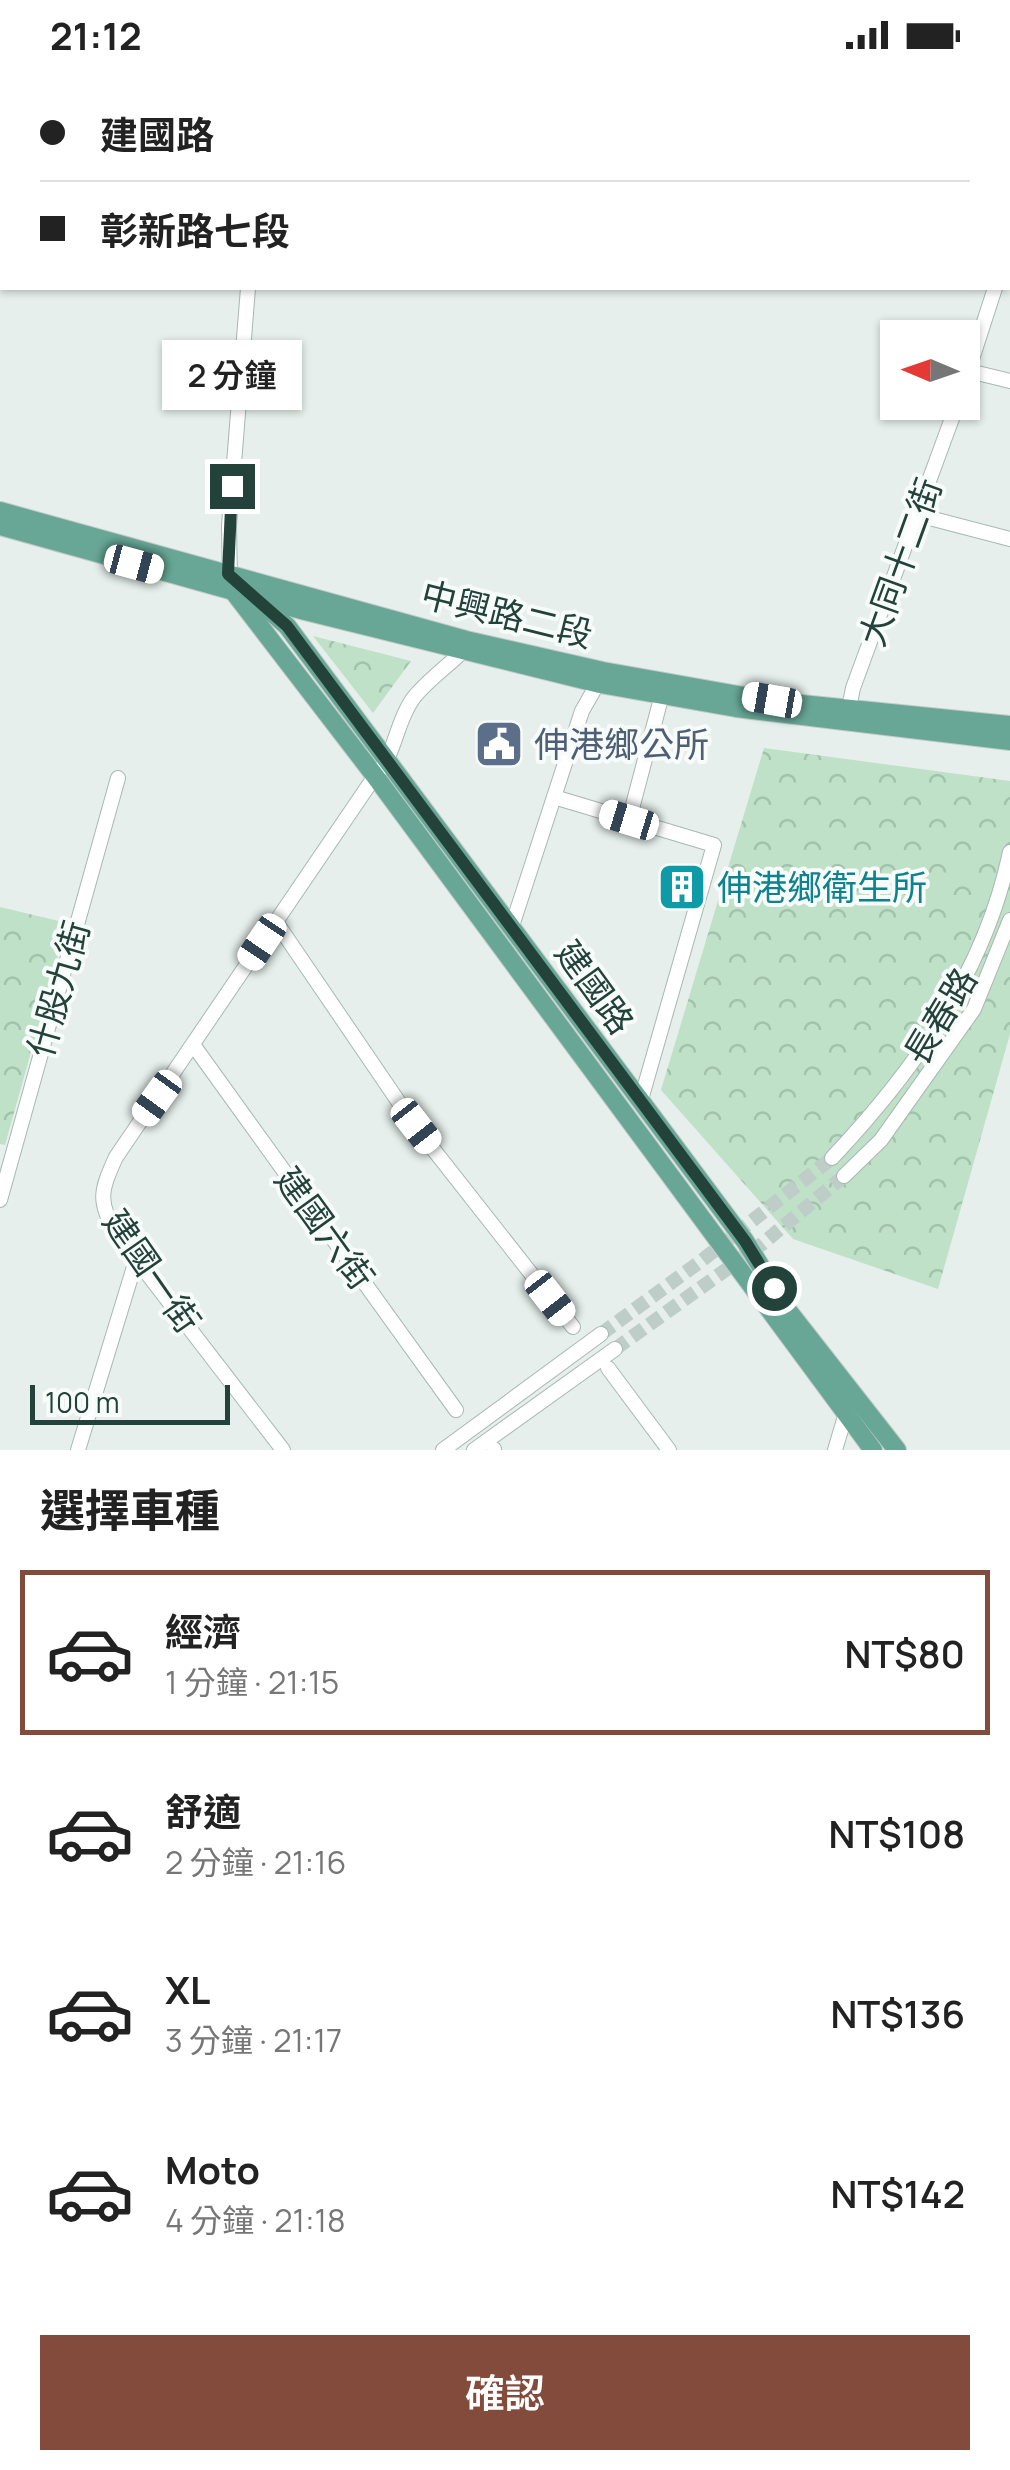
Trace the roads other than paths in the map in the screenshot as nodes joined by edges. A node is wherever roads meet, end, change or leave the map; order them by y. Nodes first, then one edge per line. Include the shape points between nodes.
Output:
1 (248, 290) edge
2 (994, 290) edge
3 (980, 338) edge
4 (980, 374) edge
5 (1010, 382) edge
6 (952, 420) edge
7 (0, 511) edge
8 (918, 515) junction
9 (0, 526) edge
10 (1010, 540) edge
11 (230, 583) junction
12 (253, 596) junction
13 (464, 645) junction
14 (601, 678) junction
15 (664, 689) junction
16 (848, 716) junction
17 (1010, 725) edge
18 (1010, 740) edge
19 (389, 762) junction
20 (375, 776) junction
21 (118, 778) dead end
22 (554, 797) junction
23 (629, 820) junction
24 (1010, 852) edge
25 (1010, 920) edge
26 (276, 922) junction
27 (511, 929) junction
28 (194, 1046) junction
29 (640, 1103) junction
30 (832, 1158) tunnel mouth
31 (844, 1176) tunnel mouth
32 (0, 1200) edge
33 (137, 1257) junction
34 (573, 1327) dead end
35 (601, 1334) tunnel mouth
36 (615, 1350) tunnel mouth
37 (608, 1368) dead end
38 (456, 1410) dead end
39 (846, 1414) junction
40 (78, 1450) edge
41 (283, 1450) edge
42 (443, 1450) edge
43 (474, 1450) edge
44 (670, 1450) edge
45 (836, 1450) edge
46 (873, 1450) edge
47 (897, 1450) edge

1 - 11 street
2 - 3 street
4 - 5 street
6 - 8 street, 大同十二街
7 - 11 main road, 中興路二段
8 - 10 street
8 - 16 street, 大同十二街
9 - 11 main road, 中興路二段
11 - 12 main road, 建國路
11 - 13 main road, 中興路二段
11 - 20 main road, 建國路
12 - 13 main road, 中興路二段
12 - 19 main road, 建國路 via 287,626
13 - 14 main road, 中興路二段
13 - 19 street, 建國一街 via 414,697
14 - 15 main road, 中興路二段
14 - 22 street via 582,711
15 - 16 main road, 中興路二段
15 - 23 street
16 - 17 main road, 中興路二段
16 - 18 main road, 中興路二段
19 - 20 street, 建國一街
19 - 27 main road, 建國路
20 - 26 street, 建國一街
20 - 39 main road, 建國路
21 - 32 street, 什股九街
22 - 23 street
22 - 27 street
23 - 29 street via 714,846
24 - 30 street, 長春路 via 969,974 883,1104
25 - 31 street, 長春路 via 974,1009 881,1140
26 - 28 street, 建國一街
26 - 34 street via 416,1126
27 - 29 main road, 建國路
28 - 33 street, 建國一街 via 116,1157 101,1198 116,1234
28 - 38 street, 建國六街
29 - 47 main road, 建國路
33 - 40 street
33 - 41 street, 建國一街
35 - 42 street
36 - 43 street
37 - 44 street
39 - 45 street
39 - 46 main road, 建國路

